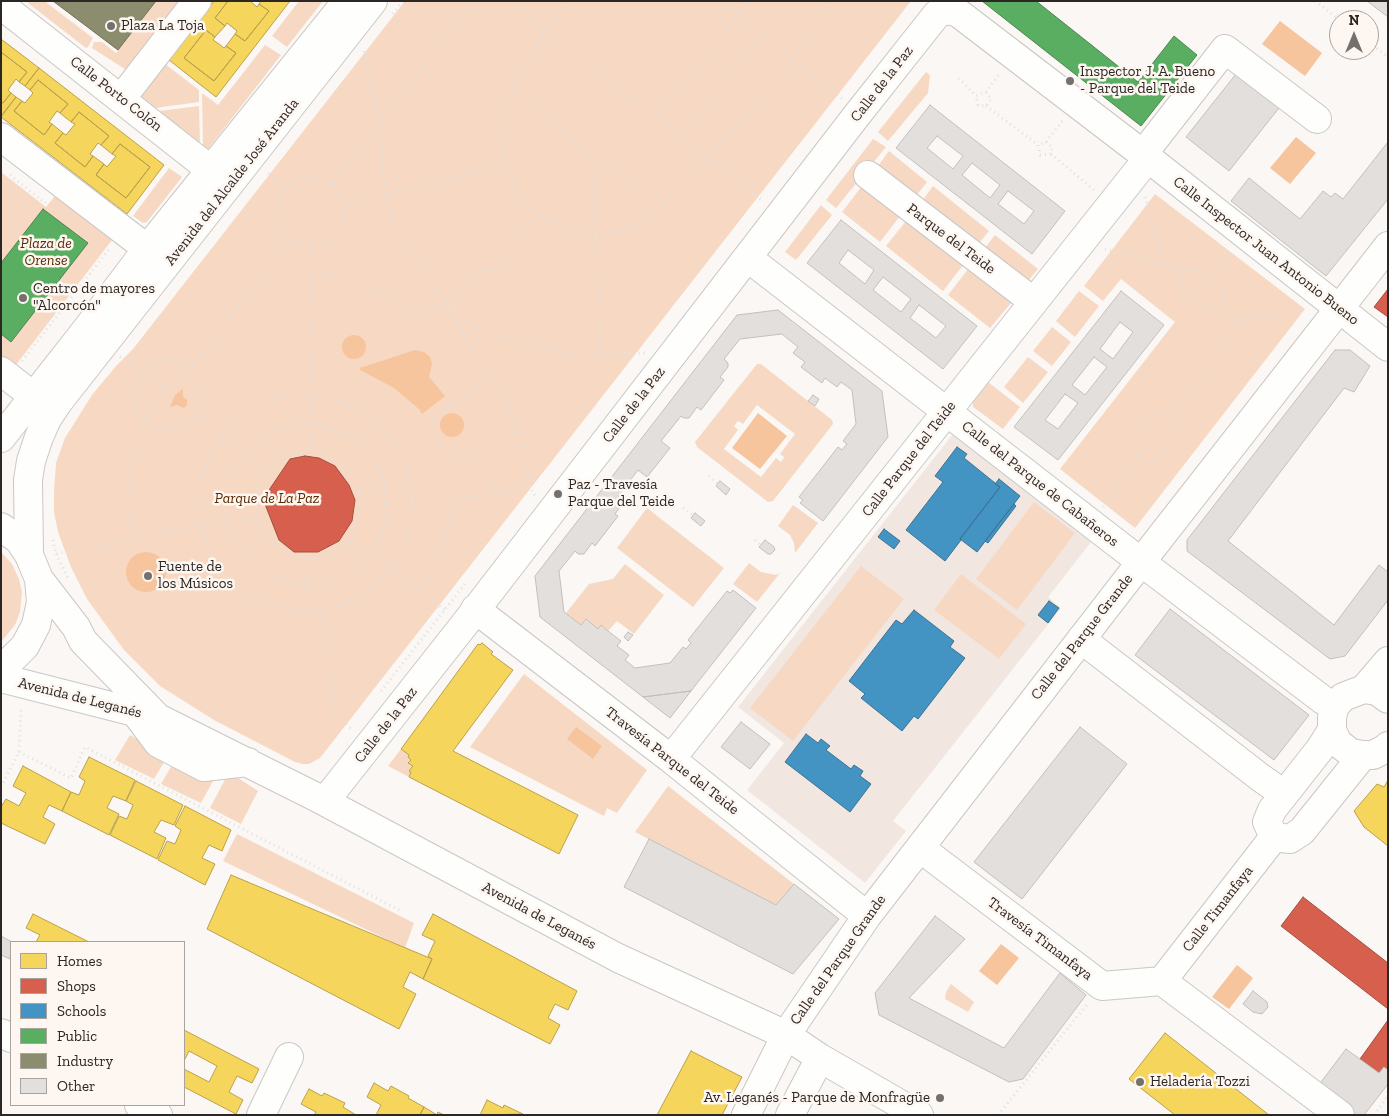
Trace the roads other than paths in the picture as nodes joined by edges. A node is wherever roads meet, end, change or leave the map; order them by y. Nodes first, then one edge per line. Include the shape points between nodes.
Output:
1 (197, 1) edge
2 (347, 1) edge
3 (1, 5) edge
4 (383, 8) edge
5 (944, 10) joint
6 (121, 99) junction
7 (1317, 119) dead end
8 (1, 137) edge
9 (1145, 156) junction
10 (868, 175) dead end
11 (221, 177) junction
12 (1388, 246) edge
13 (157, 256) junction
14 (748, 258) junction
15 (1330, 300) junction
16 (1034, 302) junction
17 (1388, 347) edge
18 (1, 371) edge
19 (33, 396) junction
20 (947, 412) junction
21 (1, 438) edge
22 (1, 527) edge
23 (1141, 562) junction
24 (34, 567) junction
25 (469, 617) junction
26 (1081, 640) junction
27 (1388, 661) edge
28 (1, 666) edge
29 (1, 678) edge
30 (1376, 694) edge
31 (147, 715) junction
32 (1334, 718) junction
33 (1381, 750) edge
34 (671, 759) junction
35 (1284, 794) junction
36 (325, 801) junction
37 (1274, 837) junction
38 (920, 848) junction
39 (867, 916) junction
40 (1162, 981) junction
41 (786, 1036) junction
42 (820, 1058) junction
43 (288, 1061) dead end
44 (141, 1106) edge
45 (158, 1115) edge
46 (261, 1115) edge
47 (746, 1115) edge
48 (790, 1115) edge
49 (919, 1115) edge
50 (1340, 1115) edge

1 - 6 street
2 - 11 street, Avenida del Alcalde José Aranda
3 - 6 street, Calle Porto Colón
4 - 11 street, Avenida del Alcalde José Aranda
5 - 9 street, Calle Inspector Juan Antonio Bueno via 957,12
5 - 14 street, Calle de la Paz via 931,21
6 - 11 street, Calle Porto Colón
7 - 9 street via 1225,49
8 - 13 street
9 - 15 street, Calle Inspector Juan Antonio Bueno
9 - 16 street, Calle Parque del Teide via 1130,181
10 - 16 street, Parque del Teide
11 - 13 street, Avenida del Alcalde José Aranda
12 - 15 street, Calle del Parque Grande
13 - 19 street, Avenida del Alcalde José Aranda via 86,330
13 - 24 street, Avenida del Alcalde José Aranda via 38,437 28,480
14 - 20 street, Calle del Parque de Cabañeros
14 - 25 street, Calle de la Paz
15 - 17 street, Calle Inspector Juan Antonio Bueno
15 - 23 street, Calle del Parque Grande
16 - 20 street, Calle Parque del Teide
18 - 19 street
19 - 21 street, Avenida del Alcalde José Aranda
20 - 23 street, Calle del Parque de Cabañeros
20 - 34 street, Calle Parque del Teide
22 - 24 street, Avenida de Leganés via 18,540
23 - 26 street, Calle del Parque Grande
23 - 32 street, Calle del Parque de Cabañeros via 1324,700
24 - 28 street, Avenida del Alcalde José Aranda via 41,602 36,626 25,646
24 - 31 street, Avenida de Leganés via 83,641
25 - 34 street, Travesía Parque del Teide
25 - 36 street, Calle de la Paz
26 - 35 street
26 - 38 street, Calle del Parque Grande
27 - 30 street
29 - 31 street, Avenida de Leganés
30 - 32 street via 1343,696
31 - 36 street, Avenida de Leganés
32 - 33 street via 1338,743 1351,753
32 - 35 street via 1320,749
33 - 37 street via 1302,831 1290,839
34 - 39 street, Travesía Parque del Teide
35 - 37 street via 1267,822
36 - 41 street, Avenida de Leganés via 618,958
37 - 40 street, Calle Timanfaya
38 - 39 street, Calle del Parque Grande
38 - 40 street, Travesía Timanfaya via 1102,986
39 - 41 street, Calle del Parque Grande
40 - 50 street
41 - 42 street, Avenida de Leganés
41 - 47 street, Calle del Parque Grande
42 - 48 street
42 - 49 street, Avenida de Leganés
43 - 46 street
44 - 45 street

